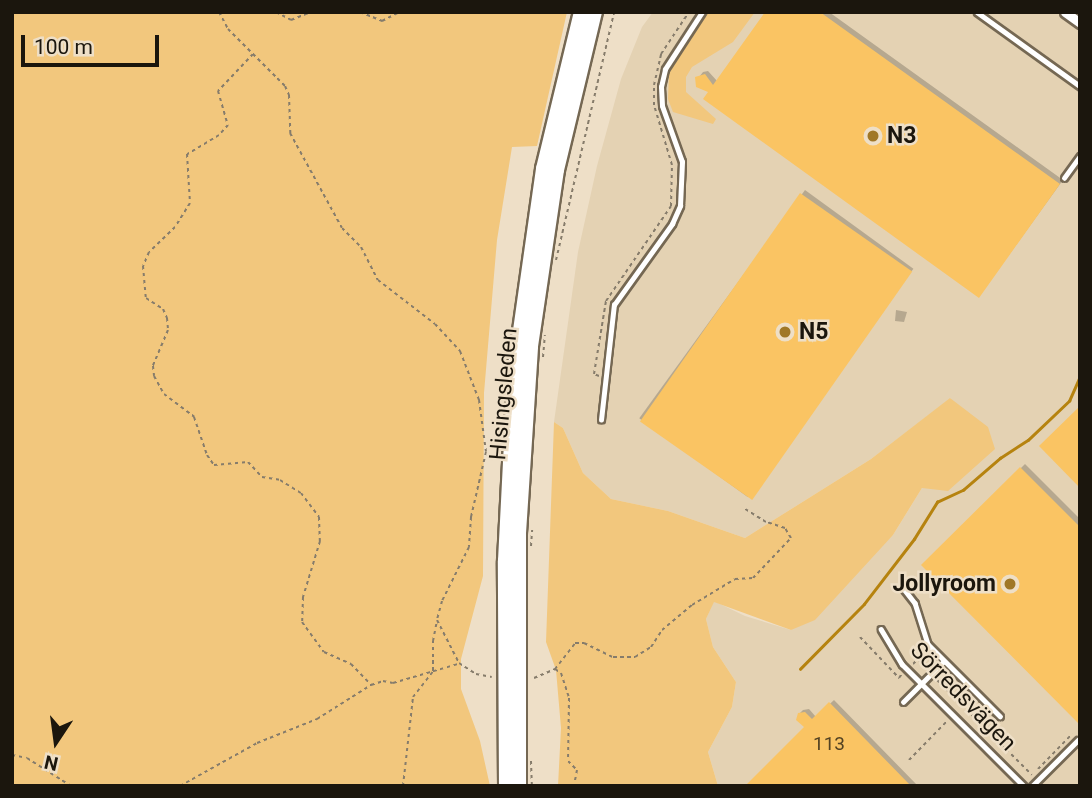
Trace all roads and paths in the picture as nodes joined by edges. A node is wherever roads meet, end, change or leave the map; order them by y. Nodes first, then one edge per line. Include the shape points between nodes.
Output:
1 (219, 12) edge
2 (276, 12) edge
3 (311, 12) edge
4 (359, 12) edge
5 (400, 12) edge
6 (572, 12) edge
7 (582, 12) edge
8 (594, 12) edge
9 (602, 12) edge
10 (614, 12) edge
11 (689, 12) edge
12 (702, 12) edge
13 (977, 12) edge
14 (1065, 12) edge
15 (1080, 23) edge
16 (584, 47) junction
17 (253, 54) junction
18 (1080, 86) edge
19 (554, 126) junction
20 (1080, 156) edge
21 (1064, 178) dead end
22 (554, 269) dead end
23 (545, 333) dead end
24 (542, 361) dead end
25 (604, 377) junction
26 (601, 419) dead end
27 (746, 509) dead end
28 (532, 526) dead end
29 (531, 552) dead end
30 (904, 589) dead end
31 (437, 620) junction
32 (881, 629) dead end
33 (943, 662) junction
34 (459, 663) junction
35 (555, 669) junction
36 (433, 671) junction
37 (412, 677) junction
38 (494, 677) dead end
39 (534, 678) dead end
40 (421, 683) junction
41 (921, 683) junction
42 (371, 685) junction
43 (902, 702) dead end
44 (954, 715) junction
45 (1000, 716) dead end
46 (1072, 734) dead end
47 (1078, 740) dead end
48 (12, 755) edge
49 (531, 757) dead end
50 (909, 760) dead end
51 (1024, 785) edge
52 (71, 786) edge
53 (180, 786) edge
54 (403, 786) edge
55 (507, 786) edge
56 (518, 786) edge
57 (532, 786) edge
58 (575, 786) edge
59 (1032, 786) edge

1 - 17 path
2 - 3 path via 290,20
4 - 5 path via 382,21
6 - 19 highway via 548,116
7 - 19 highway, Hisingsleden
8 - 16 highway, Hisingsleden
9 - 16 highway via 594,41
10 - 22 path
11 - 25 path via 661,54 653,85 654,105 672,164 671,206 606,301 594,374
12 - 25 lane via 665,69 661,87 662,106 682,162 680,206 614,305
13 - 18 lane
14 - 15 street
16 - 56 highway, Hisingsleden via 551,201 528,367 517,570
17 - 31 path via 285,86 290,133 342,228 361,247 378,280 450,338 460,351 479,400 486,452 469,547
17 - 42 path via 218,92 228,125 187,154 190,203 175,227 149,252 143,266 146,298 163,309 167,318 168,330 153,366 154,376 164,394 194,417 206,455 214,465 248,462 262,477 280,480 301,493 319,517 320,541 303,597 302,622 324,652 351,664
19 - 55 highway, Hisingsleden via 526,281 512,426 505,572
20 - 21 lane
23 - 24 path
25 - 26 lane
27 - 35 path via 785,528 791,538 753,578 735,579 692,605 635,657 613,657 575,643
28 - 29 path
30 - 33 lane via 915,603 928,644
31 - 34 path
31 - 36 path
32 - 41 lane, Sörredsvägen via 902,664
33 - 41 lane
33 - 45 lane
34 - 36 path
34 - 38 path via 476,674
35 - 39 path
35 - 58 path via 561,673 569,698 568,761 577,770
36 - 37 path
36 - 40 path
37 - 40 path
37 - 42 path
40 - 54 path via 411,707
41 - 43 lane
41 - 44 lane, Sörredsvägen
42 - 53 path via 317,719 257,743
44 - 50 path
44 - 51 lane, Sörredsvägen
46 - 51 path
47 - 59 lane
48 - 52 path via 27,758
49 - 57 path

